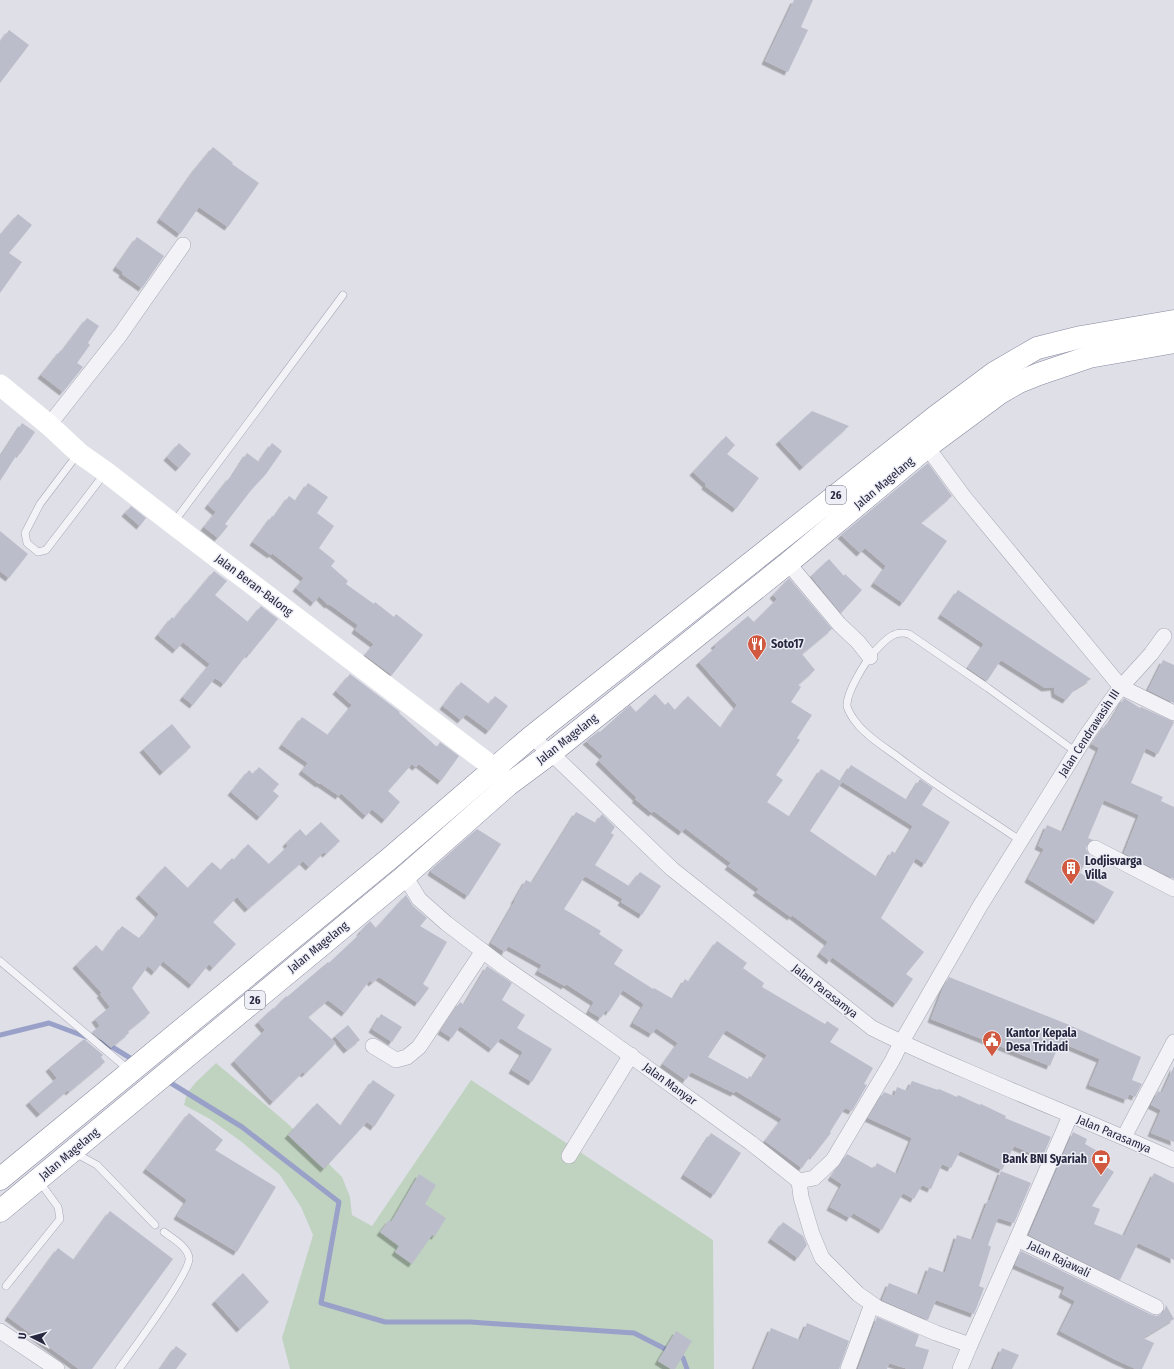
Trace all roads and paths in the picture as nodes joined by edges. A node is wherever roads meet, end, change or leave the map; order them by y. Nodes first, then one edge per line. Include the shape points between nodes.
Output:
1 (184, 246) dead end
2 (343, 295) dead end
3 (1174, 321) edge
4 (1174, 342) edge
5 (0, 385) edge
6 (49, 425) junction
7 (927, 447) junction
8 (79, 453) junction
9 (106, 472) junction
10 (173, 524) junction
11 (788, 563) junction
12 (1164, 636) dead end
13 (870, 657) junction
14 (1121, 687) junction
15 (1174, 714) edge
16 (531, 736) junction
17 (1076, 752) junction
18 (551, 753) junction
19 (501, 776) junction
20 (1021, 841) junction
21 (1095, 848) dead end
22 (405, 876) junction
23 (1174, 889) edge
24 (483, 951) junction
25 (0, 961) edge
26 (1174, 1042) edge
27 (901, 1043) junction
28 (373, 1046) dead end
29 (631, 1055) junction
30 (131, 1072) junction
31 (1070, 1116) junction
32 (1124, 1137) junction
33 (71, 1151) junction
34 (569, 1156) dead end
35 (1174, 1160) edge
36 (0, 1179) edge
37 (38, 1179) junction
38 (800, 1181) junction
39 (0, 1211) edge
40 (155, 1224) dead end
41 (164, 1232) dead end
42 (1017, 1239) junction
43 (6, 1286) dead end
44 (872, 1304) junction
45 (1156, 1307) dead end
46 (0, 1331) edge
47 (970, 1345) junction
48 (57, 1369) edge
49 (119, 1369) edge
50 (848, 1369) edge
51 (960, 1369) edge

1 - 6 street via 120,335
2 - 10 lane
3 - 16 highway, Jalan Magelang / 26 via 1081,337 1038,348 994,373
4 - 7 highway, Jalan Magelang / 26 via 1089,357 1019,382
5 - 6 main road, Jalan Beran-Balong
6 - 8 main road, Jalan Beran-Balong
7 - 11 highway, Jalan Magelang / 26
7 - 14 street, Jalan Cendrawasih III via 964,497
8 - 9 main road, Jalan Beran-Balong
8 - 9 lane via 40,504 25,533 27,543 38,552 46,550
9 - 10 main road, Jalan Beran-Balong
10 - 19 main road, Jalan Beran-Balong
11 - 13 street
11 - 18 highway, Jalan Magelang / 26
12 - 14 street
13 - 17 lane via 891,635 904,632 909,634
13 - 20 lane via 852,688 848,706 864,731 914,770
14 - 15 street
14 - 17 street, Jalan Cendrawasih III
16 - 18 street, Jalan Parasamya
16 - 19 highway, Jalan Magelang / 26
17 - 20 street, Jalan Cendrawasih III
18 - 19 highway, Jalan Magelang / 26
18 - 27 street, Jalan Parasamya via 672,869 872,1028
19 - 22 highway, Jalan Magelang / 26
19 - 30 highway, Jalan Magelang / 26 via 389,859
20 - 27 street, Jalan Cendrawasih III via 980,906
21 - 23 street
22 - 24 street, Jalan Manyar via 419,900
22 - 33 highway, Jalan Magelang / 26
24 - 28 street via 419,1047 407,1057 396,1060
24 - 29 street, Jalan Manyar
25 - 30 lane
26 - 32 street
27 - 31 street, Jalan Parasamya
27 - 38 street via 833,1160 814,1178
29 - 34 street
29 - 38 street, Jalan Manyar
30 - 36 highway, Jalan Magelang / 26
31 - 32 street, Jalan Parasamya
31 - 42 street, Jalan Rajawali
32 - 35 street, Jalan Parasamya
33 - 37 highway, Jalan Magelang / 26
33 - 40 lane via 97,1165
37 - 39 highway, Jalan Magelang / 26
37 - 43 lane via 58,1207 60,1219
38 - 44 street via 801,1197 822,1258 858,1294
41 - 49 lane via 186,1251 189,1258 188,1267
42 - 45 street, Jalan Rajawali
42 - 47 street
44 - 47 street via 936,1333
44 - 50 street
46 - 48 street
47 - 51 street

